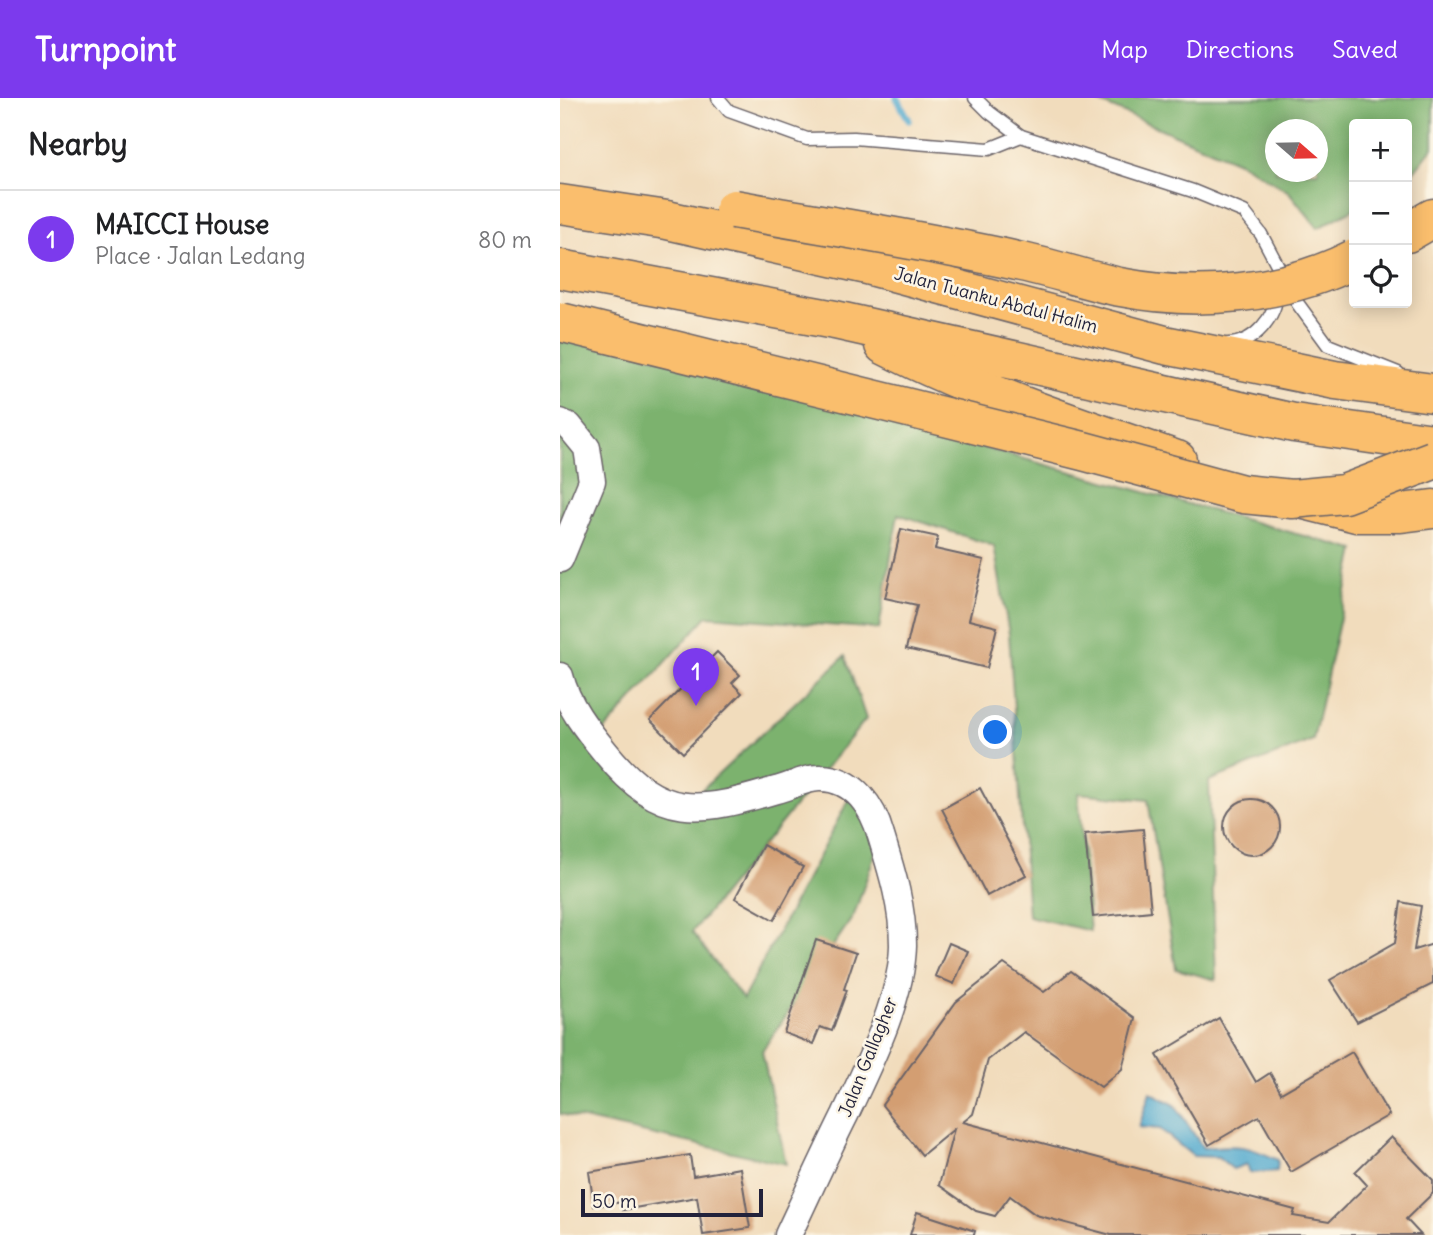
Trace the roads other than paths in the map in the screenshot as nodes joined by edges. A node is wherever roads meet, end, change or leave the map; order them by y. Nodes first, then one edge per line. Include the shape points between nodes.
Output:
1 (718, 98) edge
2 (975, 98) edge
3 (1021, 136) junction
4 (560, 178) edge
5 (560, 204) edge
6 (1433, 218) edge
7 (1412, 230) edge
8 (1349, 262) edge
9 (1278, 267) junction
10 (560, 269) edge
11 (835, 320) junction
12 (560, 321) edge
13 (1165, 345) junction
14 (1433, 385) edge
15 (1433, 393) edge
16 (560, 422) edge
17 (1433, 443) edge
18 (1433, 460) edge
19 (1433, 509) edge
20 (560, 559) edge
21 (560, 676) edge
22 (788, 1235) edge

1 - 3 lane via 729,111 807,139 854,138 989,149
2 - 3 lane
3 - 9 lane via 1244,212
4 - 8 main road, bridge via 1017,261 1121,287 1191,295 1267,290
5 - 13 main road, Jalan Tuanku Abdul Halim via 667,220 867,265
6 - 7 main road
9 - 13 lane via 1276,304 1263,327 1240,344
9 - 14 lane via 1297,304 1328,345
10 - 11 main road
11 - 17 main road via 1294,423
11 - 19 main road via 935,371 1255,487 1357,513
12 - 18 main road, bridge via 1243,494 1292,499 1344,494
13 - 15 main road, Jalan Tuanku Abdul Halim via 1335,380
16 - 20 street via 587,448 592,481
21 - 22 street, Jalan Gallagher via 584,726 620,771 659,800 690,808 738,801 820,778 846,783 866,801 878,826 898,893 903,946 894,996 871,1060

